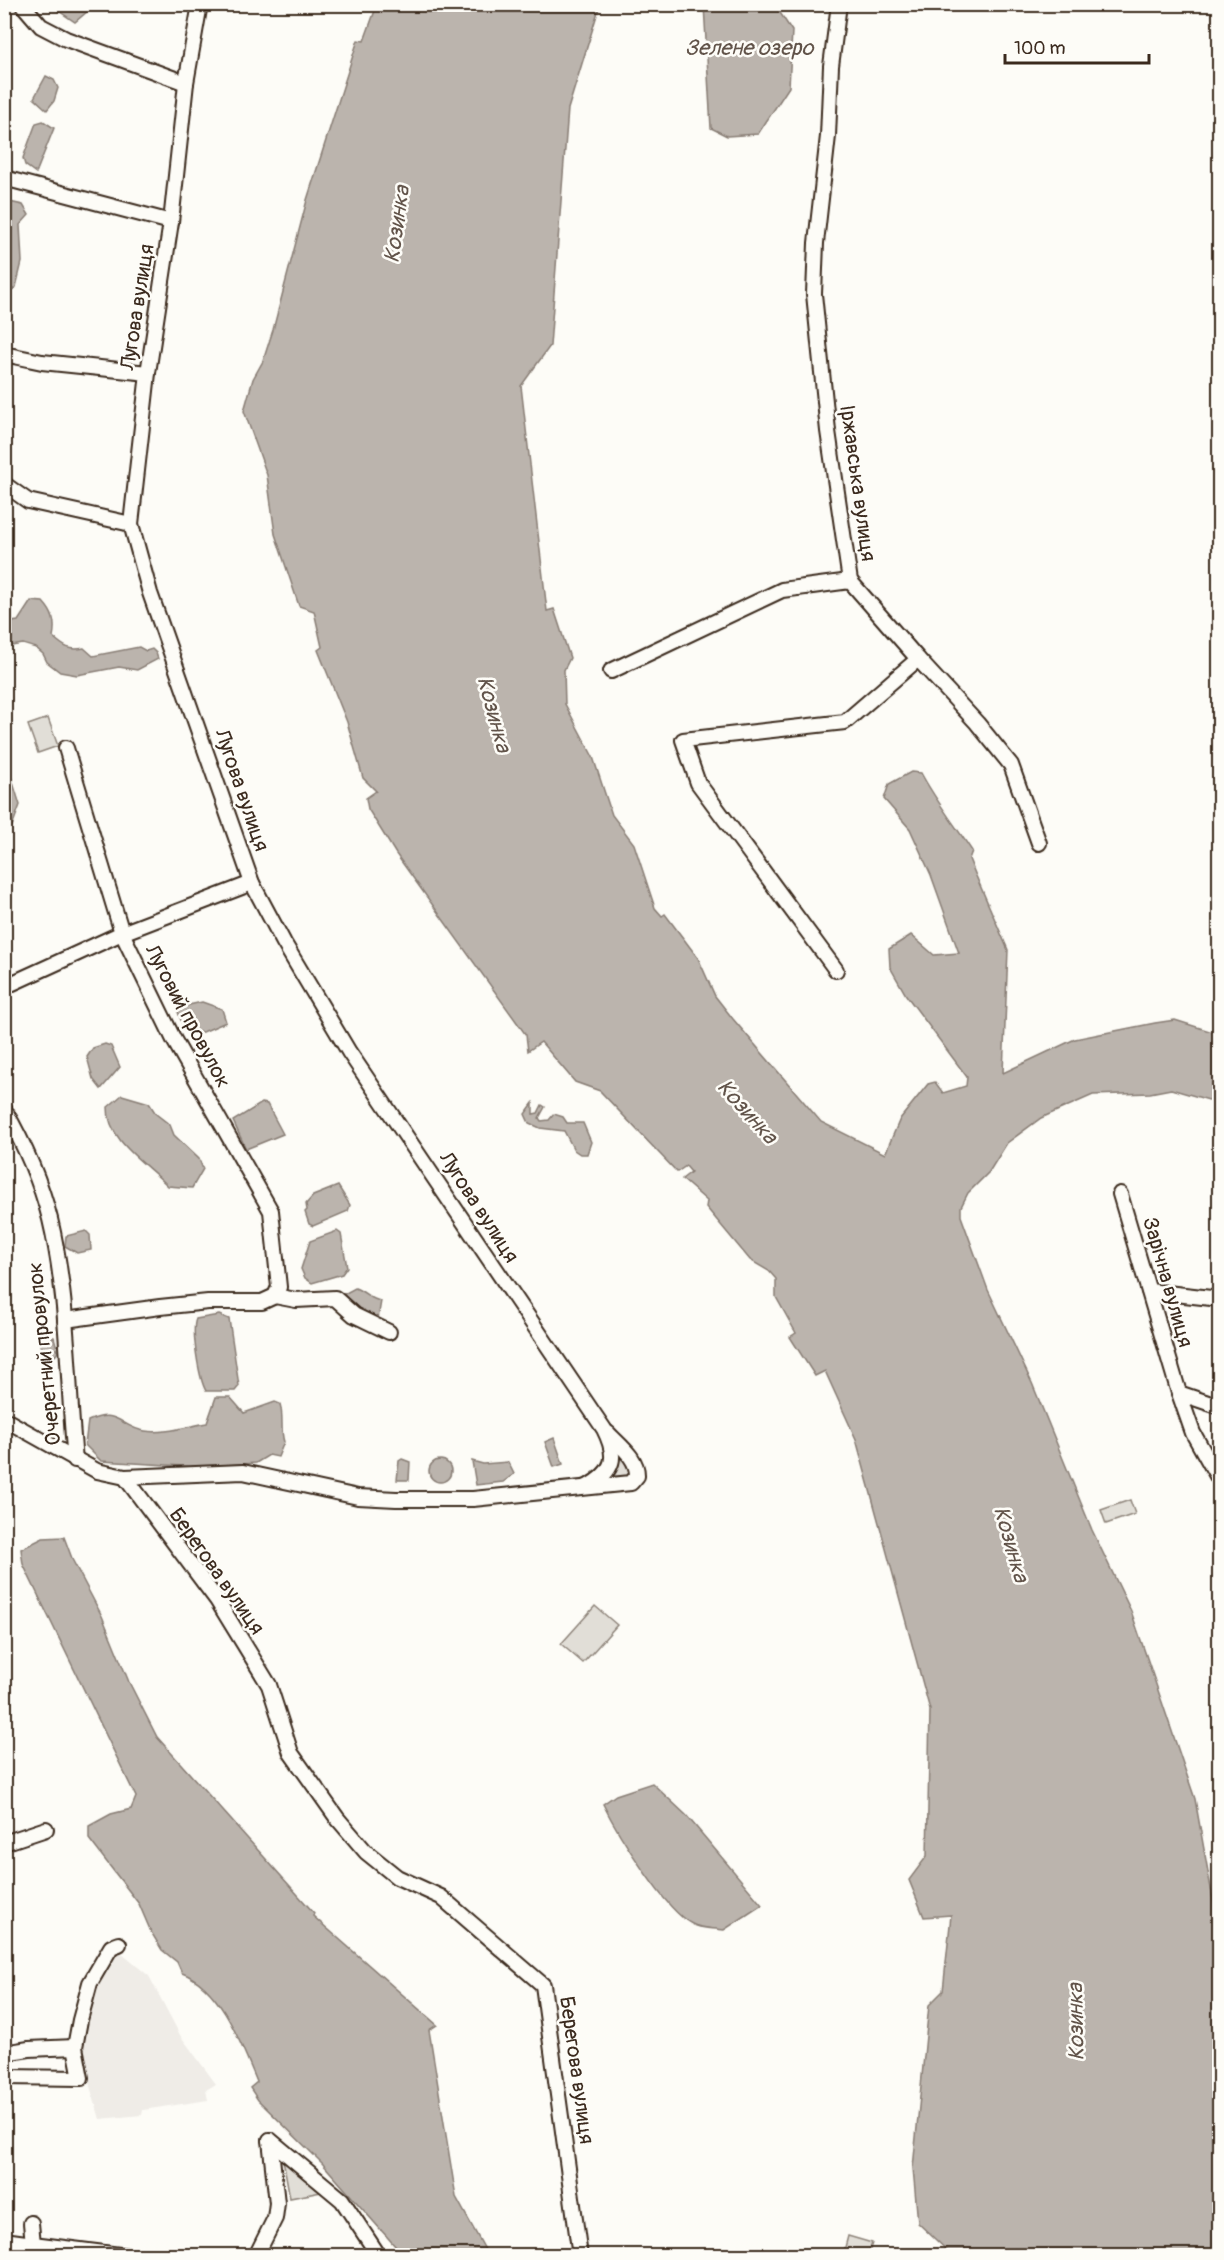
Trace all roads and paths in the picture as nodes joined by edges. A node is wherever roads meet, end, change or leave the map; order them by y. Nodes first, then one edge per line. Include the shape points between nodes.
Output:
1 (22, 4) edge
2 (200, 4) edge
3 (839, 4) edge
4 (186, 83) junction
5 (4, 178) edge
6 (171, 222) junction
7 (4, 354) edge
8 (148, 373) junction
9 (4, 484) edge
10 (131, 524) junction
11 (850, 581) junction
12 (918, 659) junction
13 (611, 671) dead end
14 (66, 748) dead end
15 (1039, 843) dead end
16 (252, 883) junction
17 (122, 933) junction
18 (836, 970) dead end
19 (4, 987) edge
20 (4, 1109) edge
21 (1120, 1194) dead end
22 (1149, 1291) junction
23 (275, 1296) junction
24 (1220, 1299) edge
25 (65, 1320) junction
26 (389, 1332) dead end
27 (1179, 1393) junction
28 (1220, 1407) edge
29 (4, 1419) edge
30 (604, 1429) junction
31 (75, 1460) junction
32 (125, 1477) junction
33 (1220, 1481) edge
34 (587, 1487) junction
35 (46, 1829) dead end
36 (4, 1843) edge
37 (119, 1944) dead end
38 (75, 2047) junction
39 (4, 2053) edge
40 (4, 2077) edge
41 (31, 2223) dead end
42 (4, 2240) edge
43 (33, 2244) junction
44 (128, 2256) edge
45 (256, 2256) edge
46 (379, 2256) edge
47 (580, 2256) edge

1 - 4 street via 41,26 66,39
2 - 4 street, Лугова вулиця
3 - 11 street, Іржавська вулиця via 814,294 828,431
4 - 6 street, Лугова вулиця
5 - 6 street
6 - 8 street, Лугова вулиця
7 - 8 street
8 - 10 street, Лугова вулиця
9 - 10 street via 28,501
10 - 16 street, Лугова вулиця via 150,593
11 - 12 street, Іржавська вулиця
11 - 13 street via 782,590
12 - 15 street, Іржавська вулиця via 1011,765
12 - 18 street via 845,722 683,740 698,783
14 - 17 street, Луговий провулок
16 - 17 street
16 - 30 street, Лугова вулиця via 349,1052
17 - 19 street
17 - 23 street, Луговий провулок via 174,1040 271,1211 279,1287
20 - 25 street, Очеретний провулок via 50,1219
21 - 22 street, Зарічна вулиця
22 - 24 street
22 - 27 street, Зарічна вулиця
23 - 25 street via 262,1302 160,1306
23 - 26 street via 296,1300 335,1298 354,1315
25 - 31 street, Очеретний провулок
27 - 28 street
27 - 33 street, Зарічна вулиця via 1193,1433
29 - 31 street
30 - 34 street, Лугова вулиця via 612,1464 603,1477
30 - 34 street via 631,1456 637,1476 627,1484
31 - 32 street via 97,1472
32 - 34 street via 243,1472 358,1497 396,1499 473,1499
32 - 47 street, Берегова вулиця via 217,1600 269,1685 291,1753 338,1818 366,1852 397,1876 441,1897 543,1985
35 - 36 street
37 - 38 street via 111,1947 90,1983
38 - 39 street
38 - 40 street via 81,2078
41 - 43 street
42 - 43 street
43 - 44 street
45 - 46 street via 275,2218 277,2202 270,2140 342,2200

